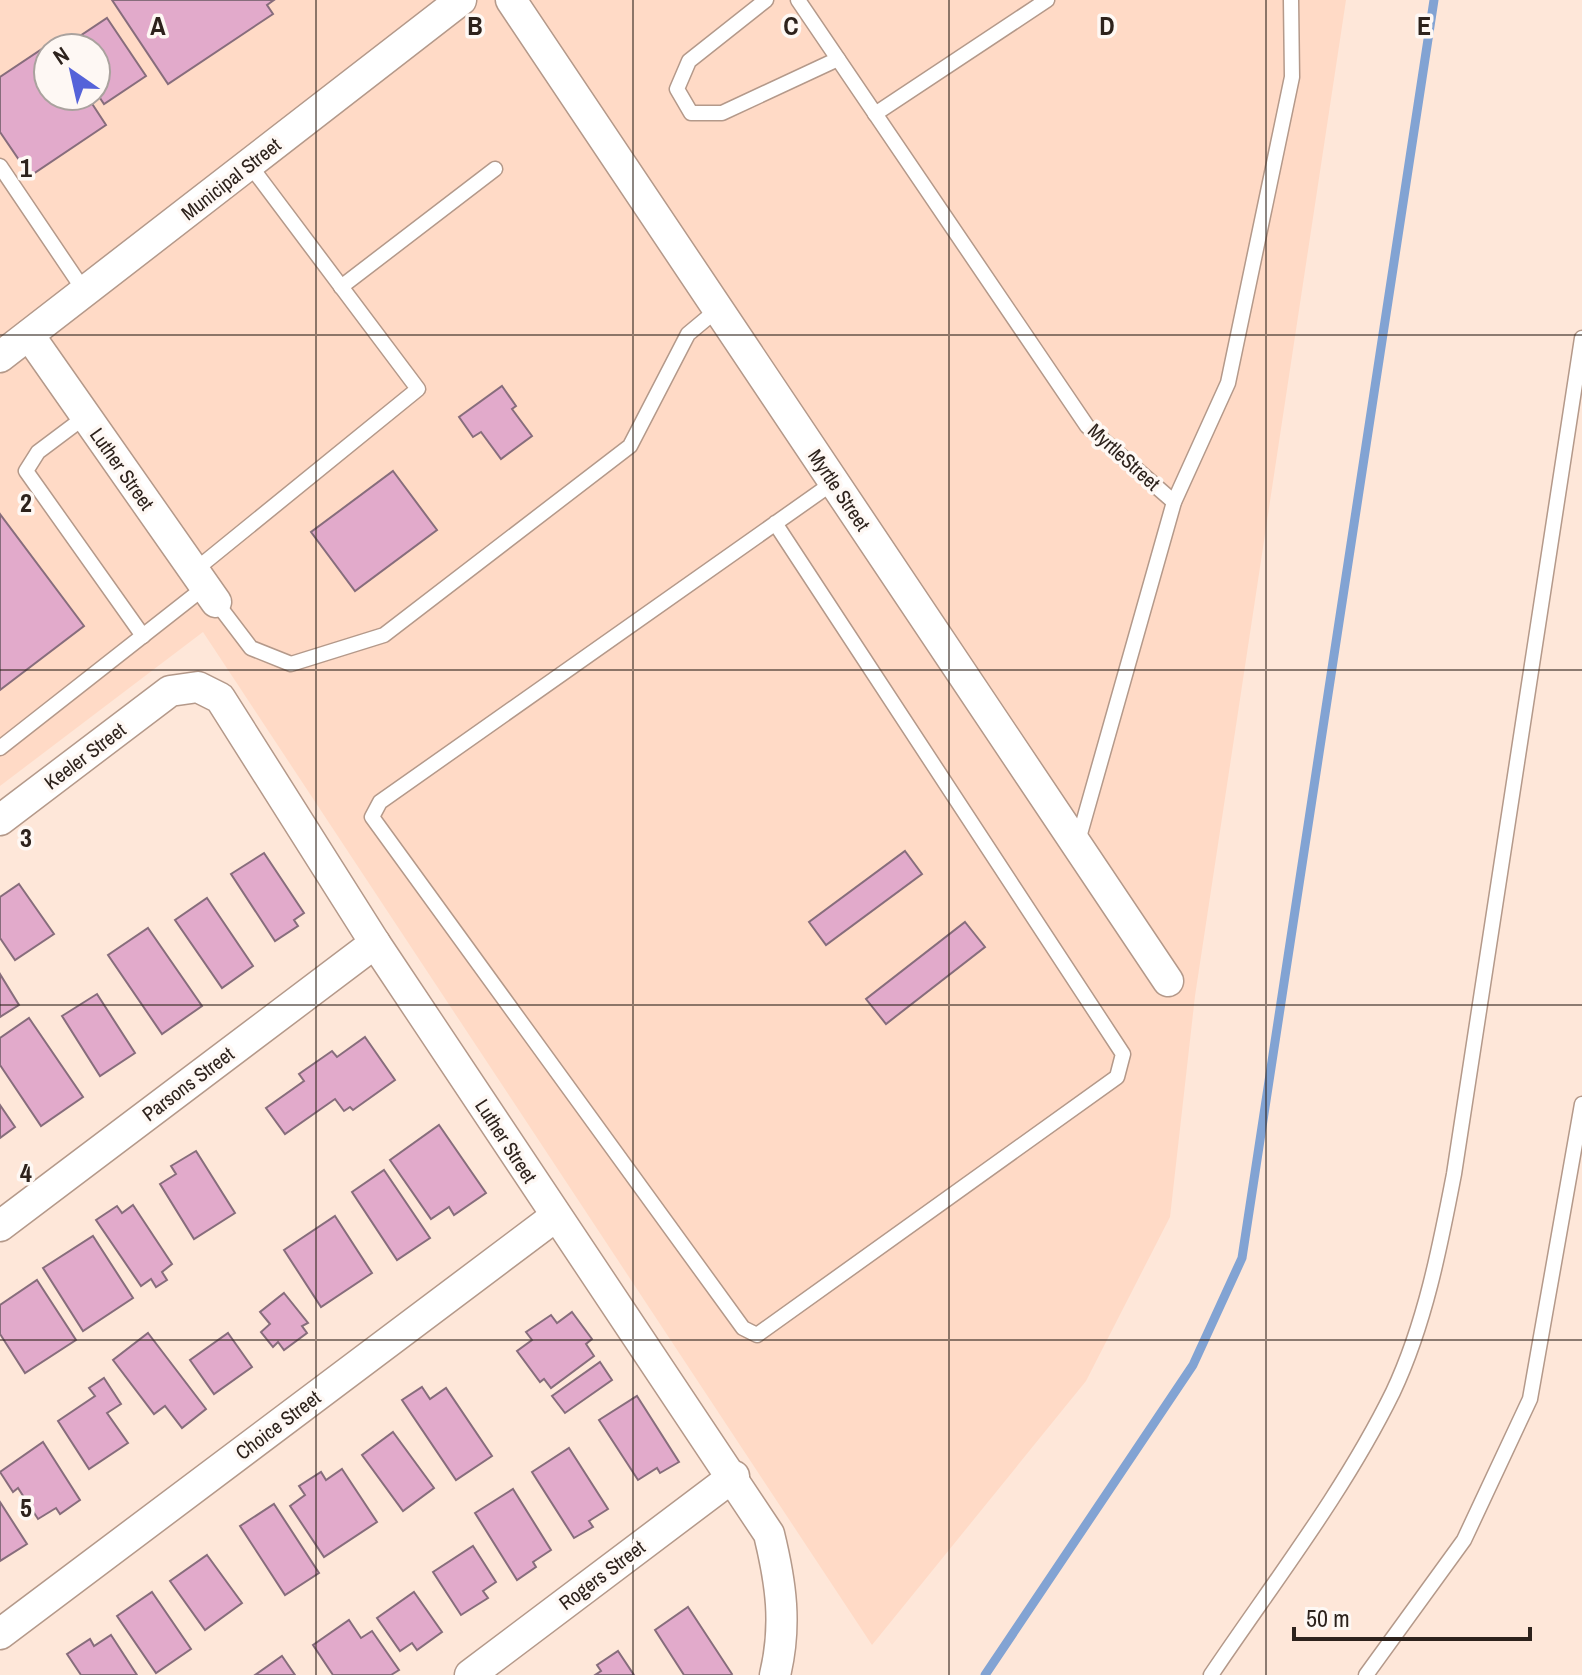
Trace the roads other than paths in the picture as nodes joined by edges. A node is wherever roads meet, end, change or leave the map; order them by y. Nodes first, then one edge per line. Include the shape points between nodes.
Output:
1 (461, 0) edge
2 (511, 0) edge
3 (766, 0) edge
4 (798, 0) edge
5 (1047, 0) edge
6 (1291, 0) edge
7 (838, 59) junction
8 (875, 114) junction
9 (249, 164) junction
10 (0, 166) edge
11 (495, 169) dead end
12 (341, 287) junction
13 (85, 292) junction
14 (718, 309) junction
15 (29, 335) junction
16 (1582, 338) edge
17 (0, 357) edge
18 (86, 416) junction
19 (834, 482) junction
20 (1174, 502) junction
21 (775, 523) junction
22 (205, 586) junction
23 (143, 636) junction
24 (170, 691) joint
25 (0, 748) edge
26 (0, 820) edge
27 (1077, 845) junction
28 (375, 943) junction
29 (1168, 981) dead end
30 (1582, 1104) edge
31 (556, 1216) junction
32 (0, 1226) edge
33 (734, 1476) junction
34 (0, 1634) edge
35 (470, 1675) edge
36 (775, 1675) edge
37 (1211, 1675) edge
38 (1366, 1675) edge

1 - 9 street, Municipal Street
2 - 14 street, Myrtle Street
3 - 7 lane via 689,61 677,89 691,113 722,113
4 - 7 lane, MyrtleStreet
5 - 8 lane
6 - 20 lane via 1292,77 1228,383
7 - 8 lane, MyrtleStreet
8 - 20 lane, MyrtleStreet via 1087,426
9 - 12 lane
9 - 13 street, Municipal Street
10 - 13 lane
11 - 12 lane
12 - 22 lane via 418,389
13 - 15 street, Municipal Street
14 - 19 street, Myrtle Street
14 - 22 lane via 688,334 630,446 384,635 291,664 251,648
15 - 17 street, Municipal Street
15 - 18 street, Luther Street
16 - 37 lane via 1454,1174 1422,1314 1393,1390 1350,1468
18 - 22 street, Luther Street
18 - 23 lane via 38,452 26,471
19 - 21 lane
19 - 27 street, Myrtle Street
20 - 27 lane, MyrtleStreet
21 - 21 lane via 380,802 372,817 743,1328 757,1335 1117,1077 1123,1054
22 - 23 lane
23 - 25 lane
24 - 26 street, Keeler Street
24 - 28 street, Luther Street via 198,687 220,698
27 - 29 street, Myrtle Street
28 - 31 street, Luther Street
28 - 32 street, Parsons Street
30 - 38 lane via 1530,1399 1464,1540
31 - 33 street, Luther Street
31 - 34 street, Choice Street
33 - 35 street, Rogers Street
33 - 36 street, Luther Street via 769,1534 781,1584 784,1639

